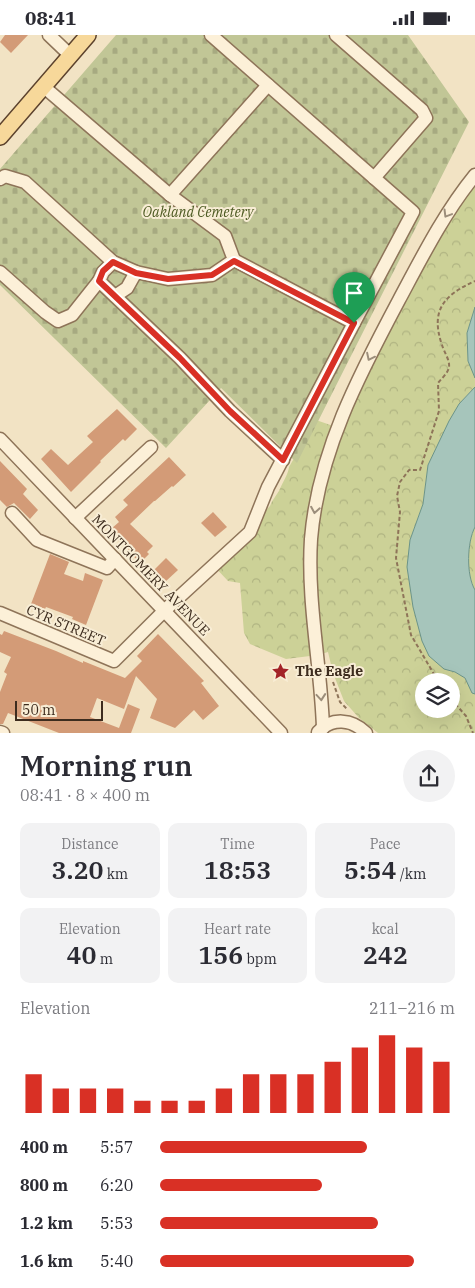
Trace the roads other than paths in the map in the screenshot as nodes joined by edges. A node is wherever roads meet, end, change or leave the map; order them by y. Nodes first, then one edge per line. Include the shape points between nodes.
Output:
1 (49, 35) edge
2 (88, 35) edge
3 (211, 35) edge
4 (336, 35) edge
5 (71, 56) junction
6 (268, 85) junction
7 (44, 87) junction
8 (0, 136) edge
9 (475, 175) edge
10 (0, 179) edge
11 (374, 179) junction
12 (170, 195) junction
13 (234, 261) junction
14 (113, 262) junction
15 (0, 272) edge
16 (136, 273) junction
17 (99, 281) junction
18 (115, 297) junction
19 (354, 323) junction
20 (0, 439) edge
21 (152, 447) dead end
22 (283, 460) junction
23 (12, 513) dead end
24 (75, 518) junction
25 (115, 559) junction
26 (165, 610) junction
27 (0, 613) edge
28 (320, 730) edge
29 (364, 731) edge
30 (281, 733) edge

1 - 5 street
2 - 5 main road
3 - 6 street
4 - 11 street via 422,110 426,118
5 - 7 main road
6 - 11 street
6 - 12 street
7 - 8 main road
7 - 12 street
9 -> 28 street via 443,221 379,337 345,410 324,468 312,526 310,578
10 - 14 street via 5,176 25,182
11 - 19 street via 412,212
12 - 13 street via 225,236
13 - 16 street via 212,275 168,279
13 - 19 street
14 - 16 street
14 - 17 street via 103,271
15 - 17 street via 58,321 72,315
16 - 18 street
17 - 18 street
18 - 22 street
19 - 22 street
20 - 24 street, MONTGOMERY AVENUE
21 - 24 street
22 - 26 street, CYR STREET via 250,532
23 - 25 street via 37,540 107,568
24 - 25 street, MONTGOMERY AVENUE
25 - 26 street, MONTGOMERY AVENUE
26 - 27 street, CYR STREET via 114,661
26 - 30 street, MONTGOMERY AVENUE
28 - 29 street via 342,721

